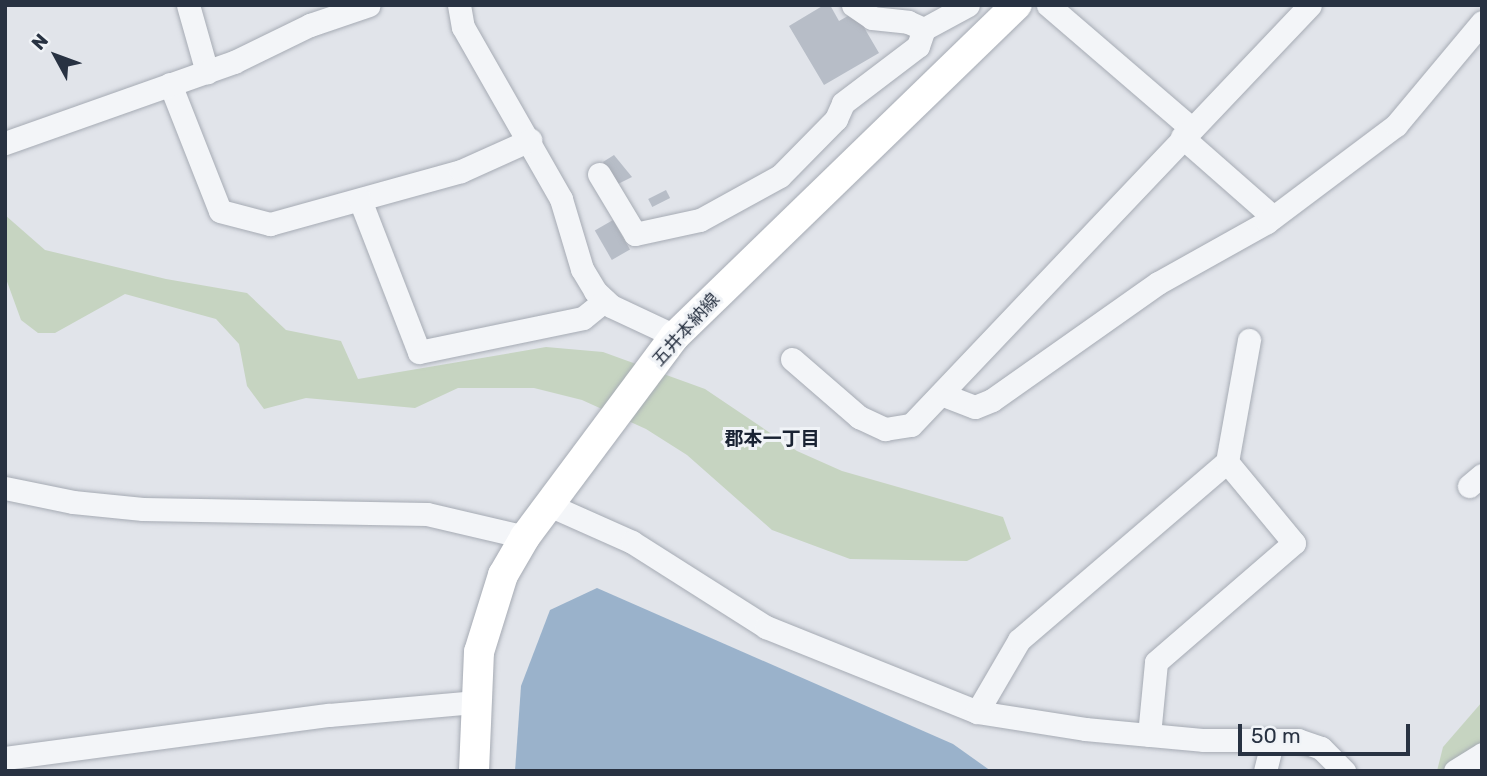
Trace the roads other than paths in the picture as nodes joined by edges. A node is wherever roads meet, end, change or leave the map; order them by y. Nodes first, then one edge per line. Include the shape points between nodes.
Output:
1 (188, 5) edge
2 (369, 5) edge
3 (458, 5) edge
4 (853, 5) edge
5 (968, 5) edge
6 (1048, 5) edge
7 (1310, 5) edge
8 (1006, 15) edge
9 (1482, 22) edge
10 (924, 29) junction
11 (207, 72) junction
12 (170, 84) junction
13 (1187, 132) junction
14 (530, 140) junction
15 (5, 142) edge
16 (599, 174) dead end
17 (360, 201) junction
18 (1273, 218) junction
19 (606, 300) junction
20 (675, 336) junction
21 (1249, 340) dead end
22 (792, 359) dead end
23 (941, 394) junction
24 (1227, 462) junction
25 (5, 488) edge
26 (549, 505) junction
27 (525, 537) junction
28 (476, 702) junction
29 (977, 712) junction
30 (1149, 735) junction
31 (1272, 742) junction
32 (1482, 754) edge
33 (5, 758) edge
34 (474, 771) edge
35 (1265, 771) edge
36 (1343, 771) edge
37 (1455, 771) edge

1 - 11 street
2 - 11 street via 310,25
3 - 14 street via 463,27
4 - 10 street via 872,18 908,22
5 - 8 street
5 - 10 street
6 - 13 street
7 - 13 street
8 - 20 main road, 五井本納線
9 - 18 street via 1396,125
10 - 16 street via 918,46 843,103 836,119 780,176 700,220 635,234
11 - 12 street
12 - 15 street
12 - 17 street via 220,211 270,224
13 - 18 street
13 - 23 street
14 - 17 street via 461,171
14 - 19 street via 561,199 582,269
17 - 19 street via 419,352 583,318
18 - 23 street via 1158,284 992,400 975,407
19 - 20 street
20 - 26 main road, 五井本納線
21 - 24 street
22 - 23 street via 859,417 885,429 911,425
24 - 29 street via 1019,640
24 - 30 street via 1294,543 1156,662
25 - 27 street via 73,502 143,509 427,514
26 - 27 main road, 五井本納線
26 - 29 street via 632,542 766,627
27 - 28 main road, 五井本納線 via 503,575 489,613 479,652
28 - 33 street via 329,715
28 - 34 main road, 五井本納線
29 - 30 street
30 - 31 street
31 - 35 street
31 - 36 street via 1298,740 1321,748
32 - 37 street

